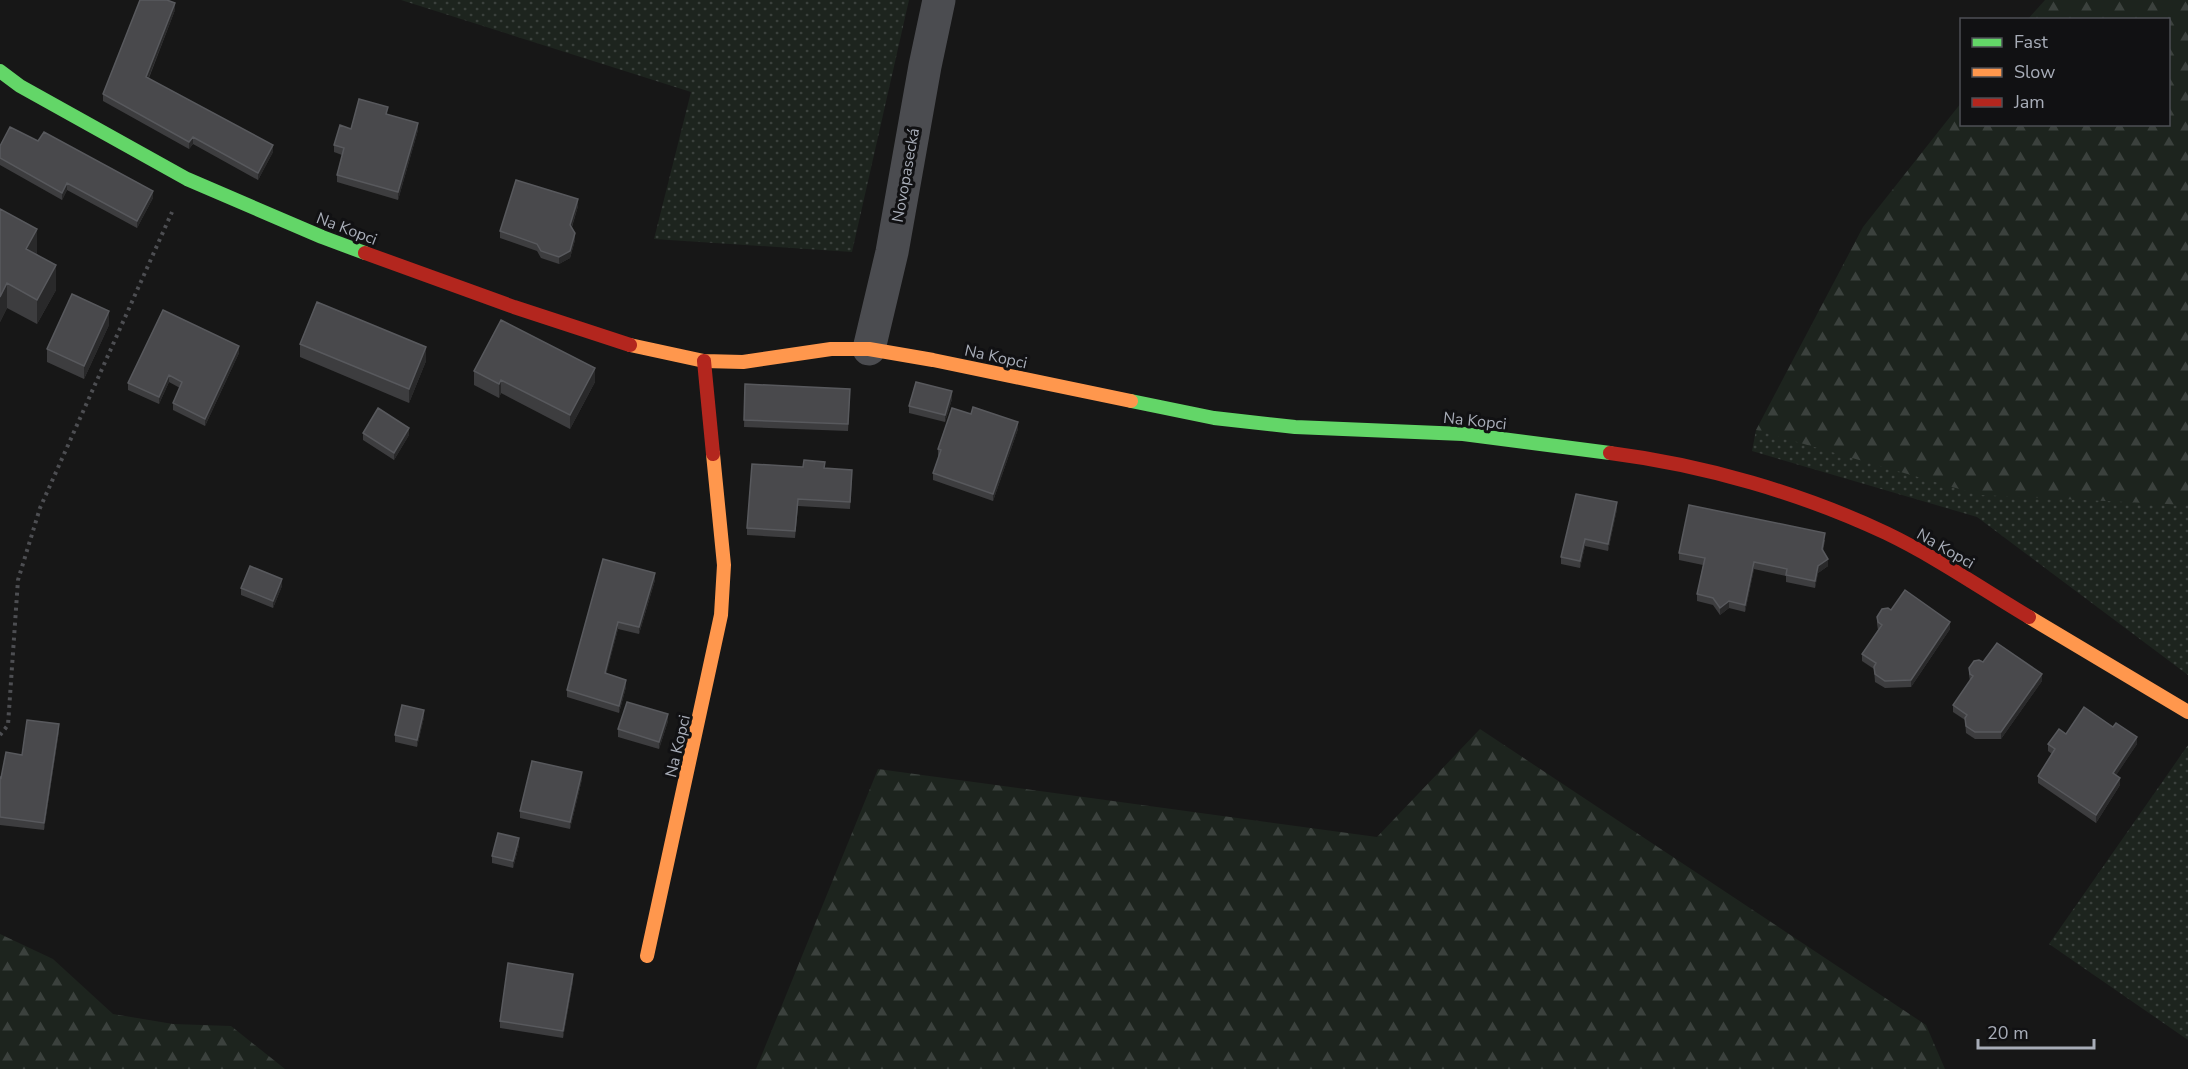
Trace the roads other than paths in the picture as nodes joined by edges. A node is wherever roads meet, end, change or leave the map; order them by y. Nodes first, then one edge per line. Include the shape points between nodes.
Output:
1 (939, 0) edge
2 (0, 71) edge
3 (869, 349) junction
4 (704, 362) junction
5 (2188, 712) edge
6 (647, 956) dead end

1 - 3 street, Novopasecká via 892,252
2 - 4 street, Na Kopci via 187,179 322,237 626,344
3 - 4 street, Na Kopci
3 - 5 street, Na Kopci via 1214,418 1295,427 1463,434 1627,455 1750,483 1888,534
4 - 6 street, Na Kopci via 724,565 722,615

